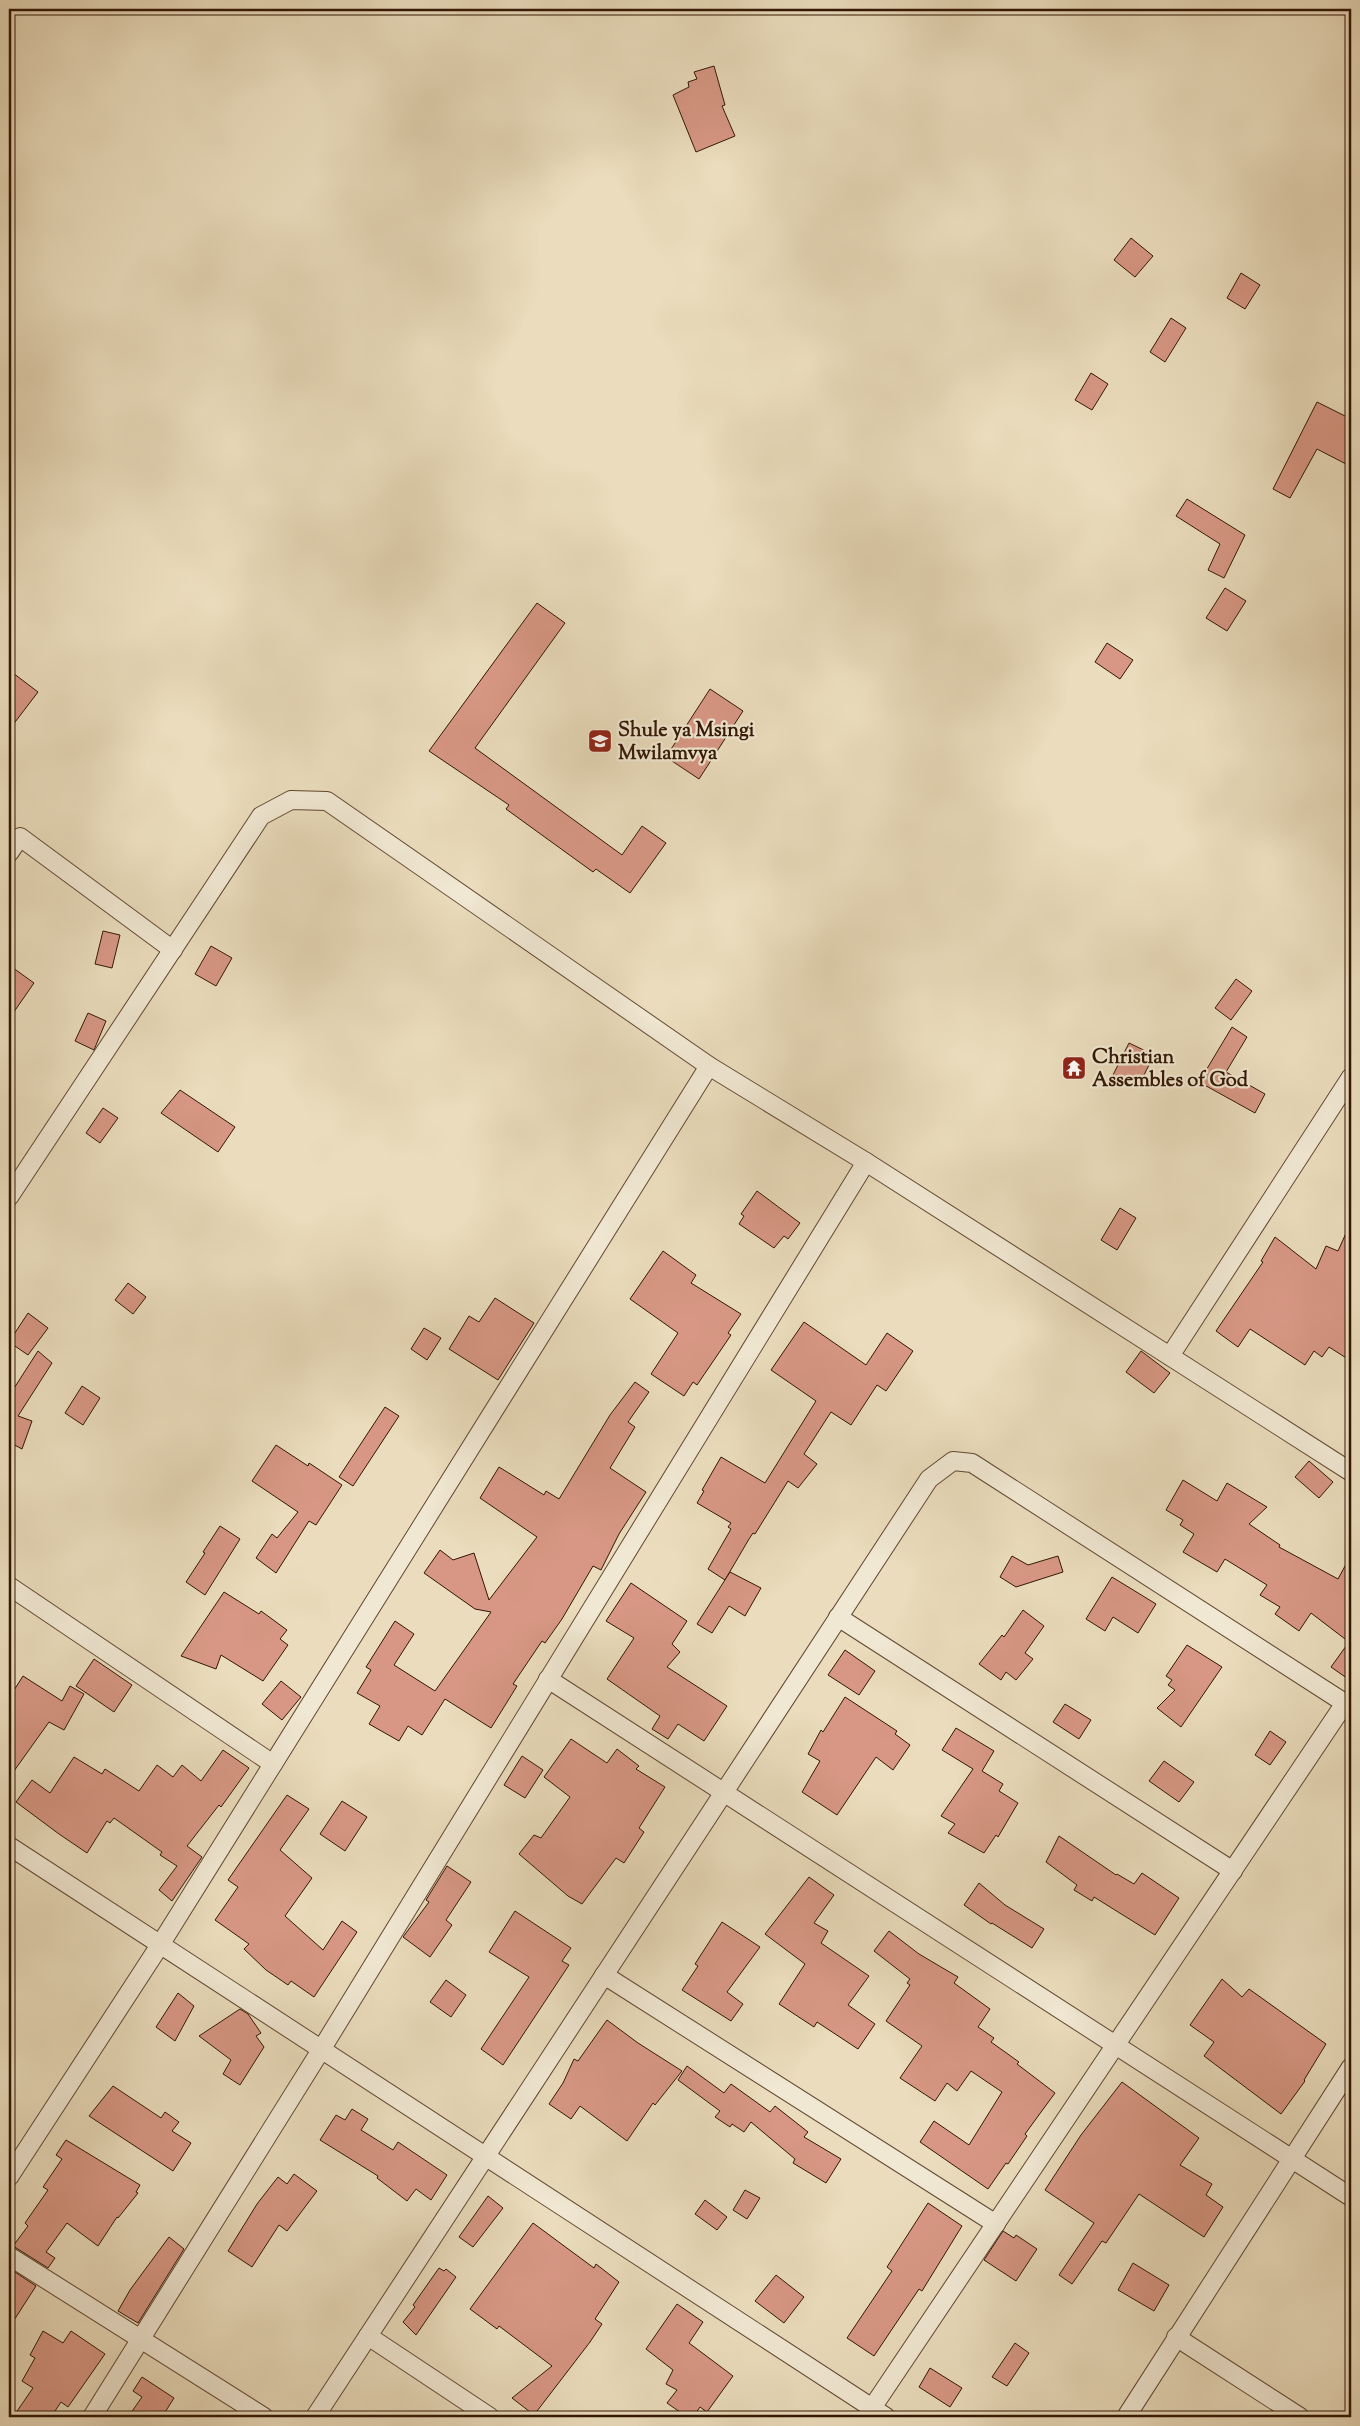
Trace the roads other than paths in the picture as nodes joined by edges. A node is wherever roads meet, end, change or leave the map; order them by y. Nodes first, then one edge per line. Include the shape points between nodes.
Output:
1 (14, 833) edge
2 (9, 853) edge
3 (173, 950) junction
4 (709, 1066) junction
5 (1351, 1077) edge
6 (866, 1162) junction
7 (9, 1197) edge
8 (1170, 1356) junction
9 (1351, 1472) edge
10 (9, 1586) edge
11 (838, 1617) junction
12 (548, 1679) junction
13 (1348, 1705) edge
14 (272, 1764) junction
15 (724, 1792) junction
16 (9, 1846) edge
17 (1233, 1871) junction
18 (160, 1944) junction
19 (604, 1975) junction
20 (1116, 2045) junction
21 (321, 2050) junction
22 (1351, 2067) edge
23 (486, 2157) junction
24 (1292, 2159) junction
25 (9, 2177) edge
26 (1351, 2197) edge
27 (996, 2224) junction
28 (9, 2256) edge
29 (368, 2336) junction
30 (1176, 2337) junction
31 (142, 2340) junction
32 (879, 2413) edge
33 (92, 2417) edge
34 (264, 2417) edge
35 (315, 2417) edge
36 (490, 2417) edge
37 (1126, 2417) edge
38 (1300, 2417) edge

1 - 2 street
1 - 3 street
3 - 4 street via 261,816 291,800 327,801
3 - 7 street
4 - 6 street
4 - 14 street
5 - 8 street
6 - 8 street
6 - 12 street
8 - 9 street
10 - 14 street
11 - 13 street via 929,1478 953,1461 972,1463
11 - 15 street
11 - 17 street
12 - 15 street
12 - 21 street
13 - 17 street
14 - 18 street
15 - 19 street
15 - 20 street
16 - 18 street
17 - 20 street
18 - 21 street
18 - 25 street
19 - 23 street
19 - 27 street
20 - 24 street
20 - 27 street
21 - 23 street
21 - 31 street
22 - 24 street
23 - 29 street
23 - 32 street
24 - 26 street
24 - 30 street
27 - 32 street
28 - 31 street
29 - 35 street
29 - 36 street
30 - 37 street
30 - 38 street
31 - 33 street
31 - 34 street

